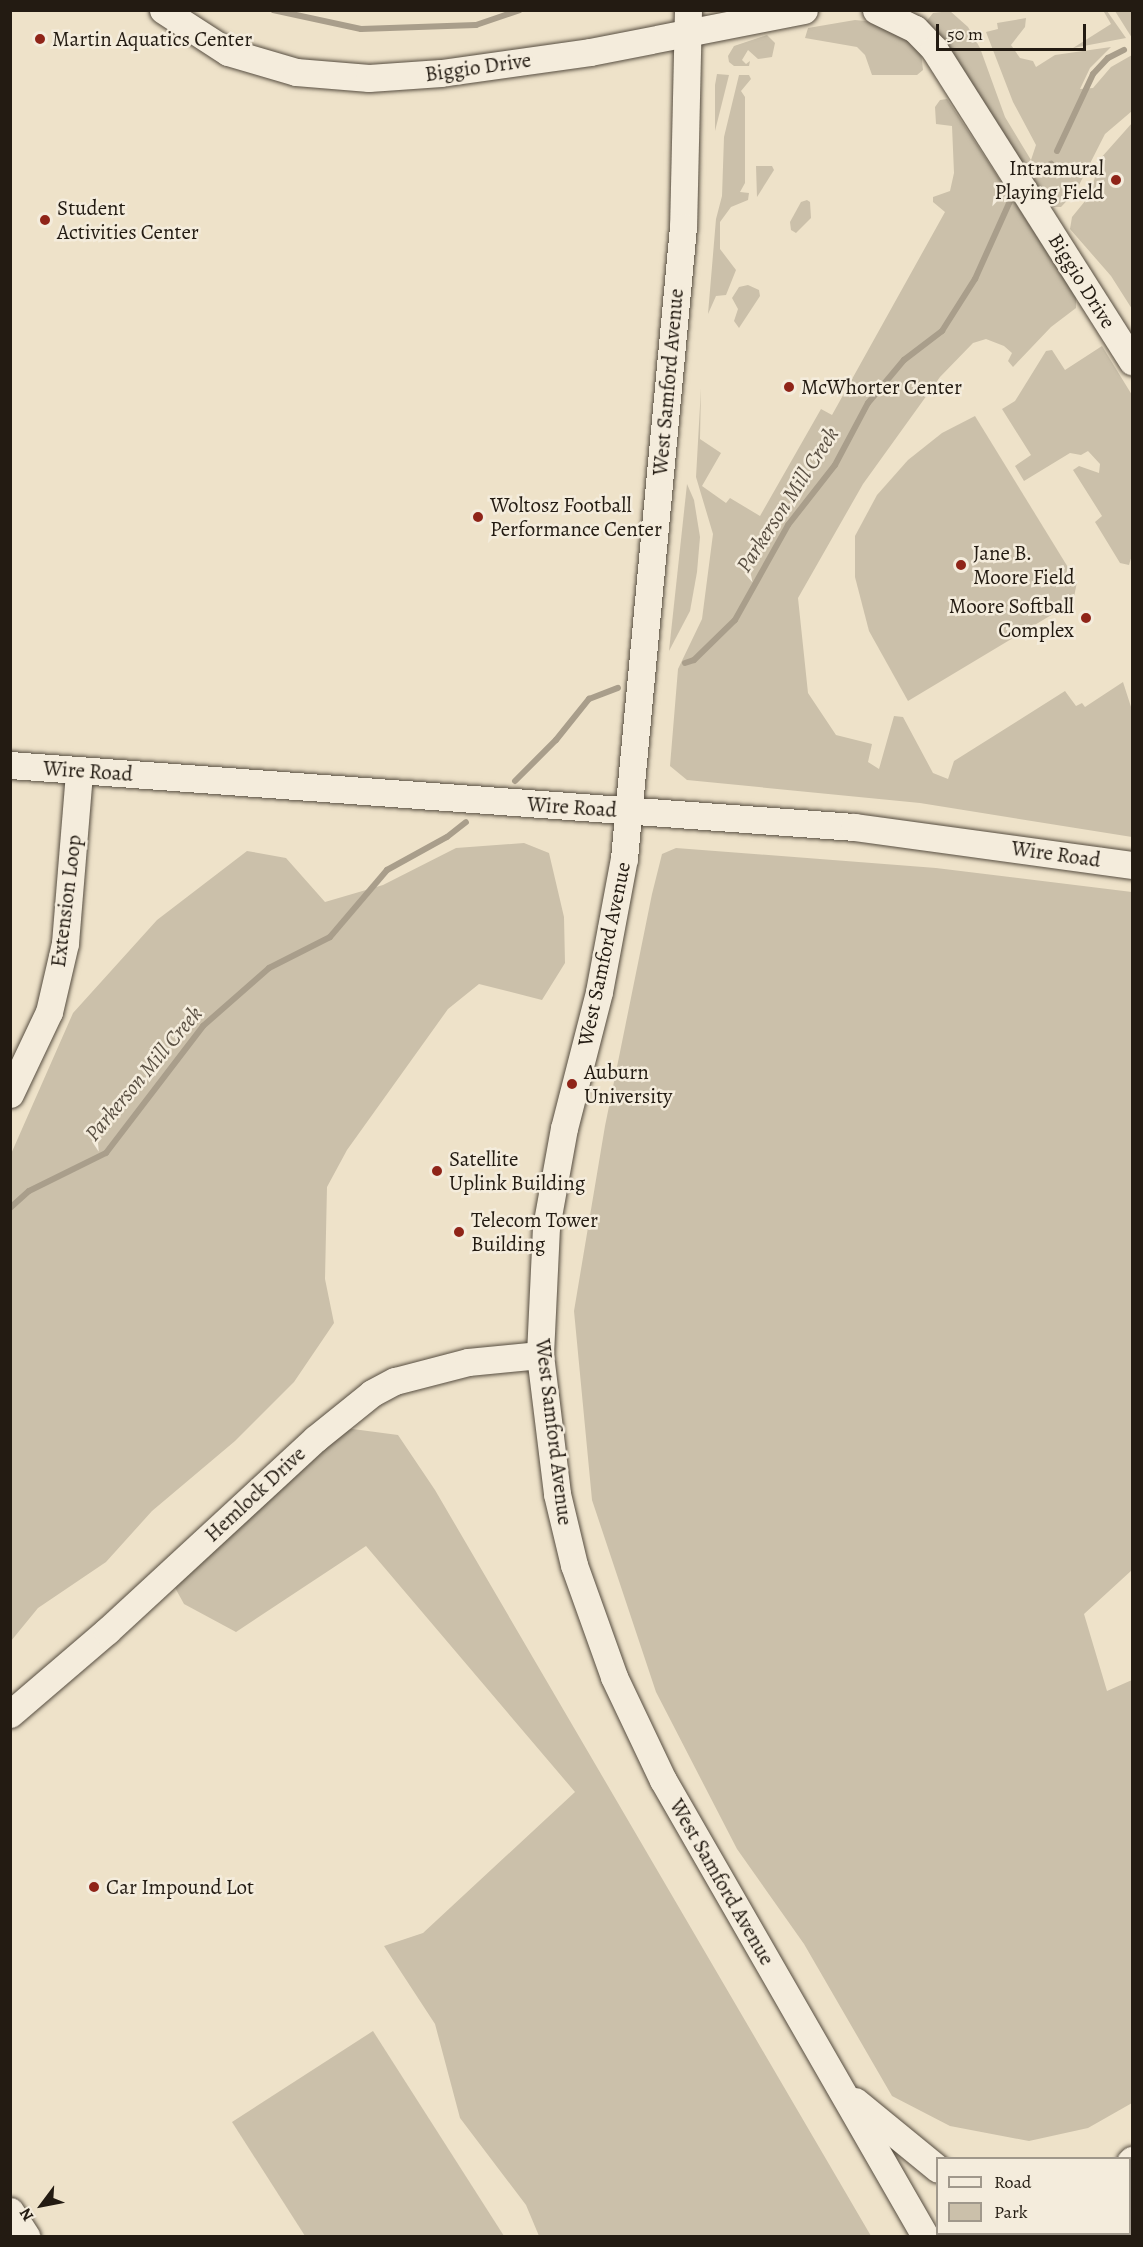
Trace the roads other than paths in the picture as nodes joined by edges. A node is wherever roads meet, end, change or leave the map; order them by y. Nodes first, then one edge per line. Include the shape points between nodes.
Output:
1 (163, 10) edge
2 (804, 10) edge
3 (876, 10) edge
4 (688, 23) edge
5 (1132, 361) edge
6 (10, 765) edge
7 (79, 771) junction
8 (629, 811) junction
9 (1132, 865) edge
10 (10, 1094) edge
11 (540, 1355) junction
12 (10, 1714) edge
13 (840, 2087) junction
14 (936, 2167) edge
15 (10, 2211) edge
16 (26, 2236) edge
17 (925, 2236) edge

1 - 4 street, Biggio Drive via 228,52 296,72 369,78 441,73
2 - 4 street, Biggio Drive
3 - 5 street, Biggio Drive via 915,29 934,49
4 - 8 street, West Samford Avenue via 683,227
6 - 7 street, Wire Road
7 - 8 street, Wire Road
7 - 10 street, Extension Loop via 65,943 49,1012
8 - 9 street, Wire Road via 887,831
8 - 11 street, West Samford Avenue via 599,992 564,1128 546,1227
11 - 12 street, Hemlock Drive via 468,1362 395,1381 372,1393 315,1439 107,1631
11 - 13 street, West Samford Avenue via 557,1494 574,1565 614,1677 663,1780
13 - 14 street
13 - 17 street, West Samford Avenue
15 - 16 street

